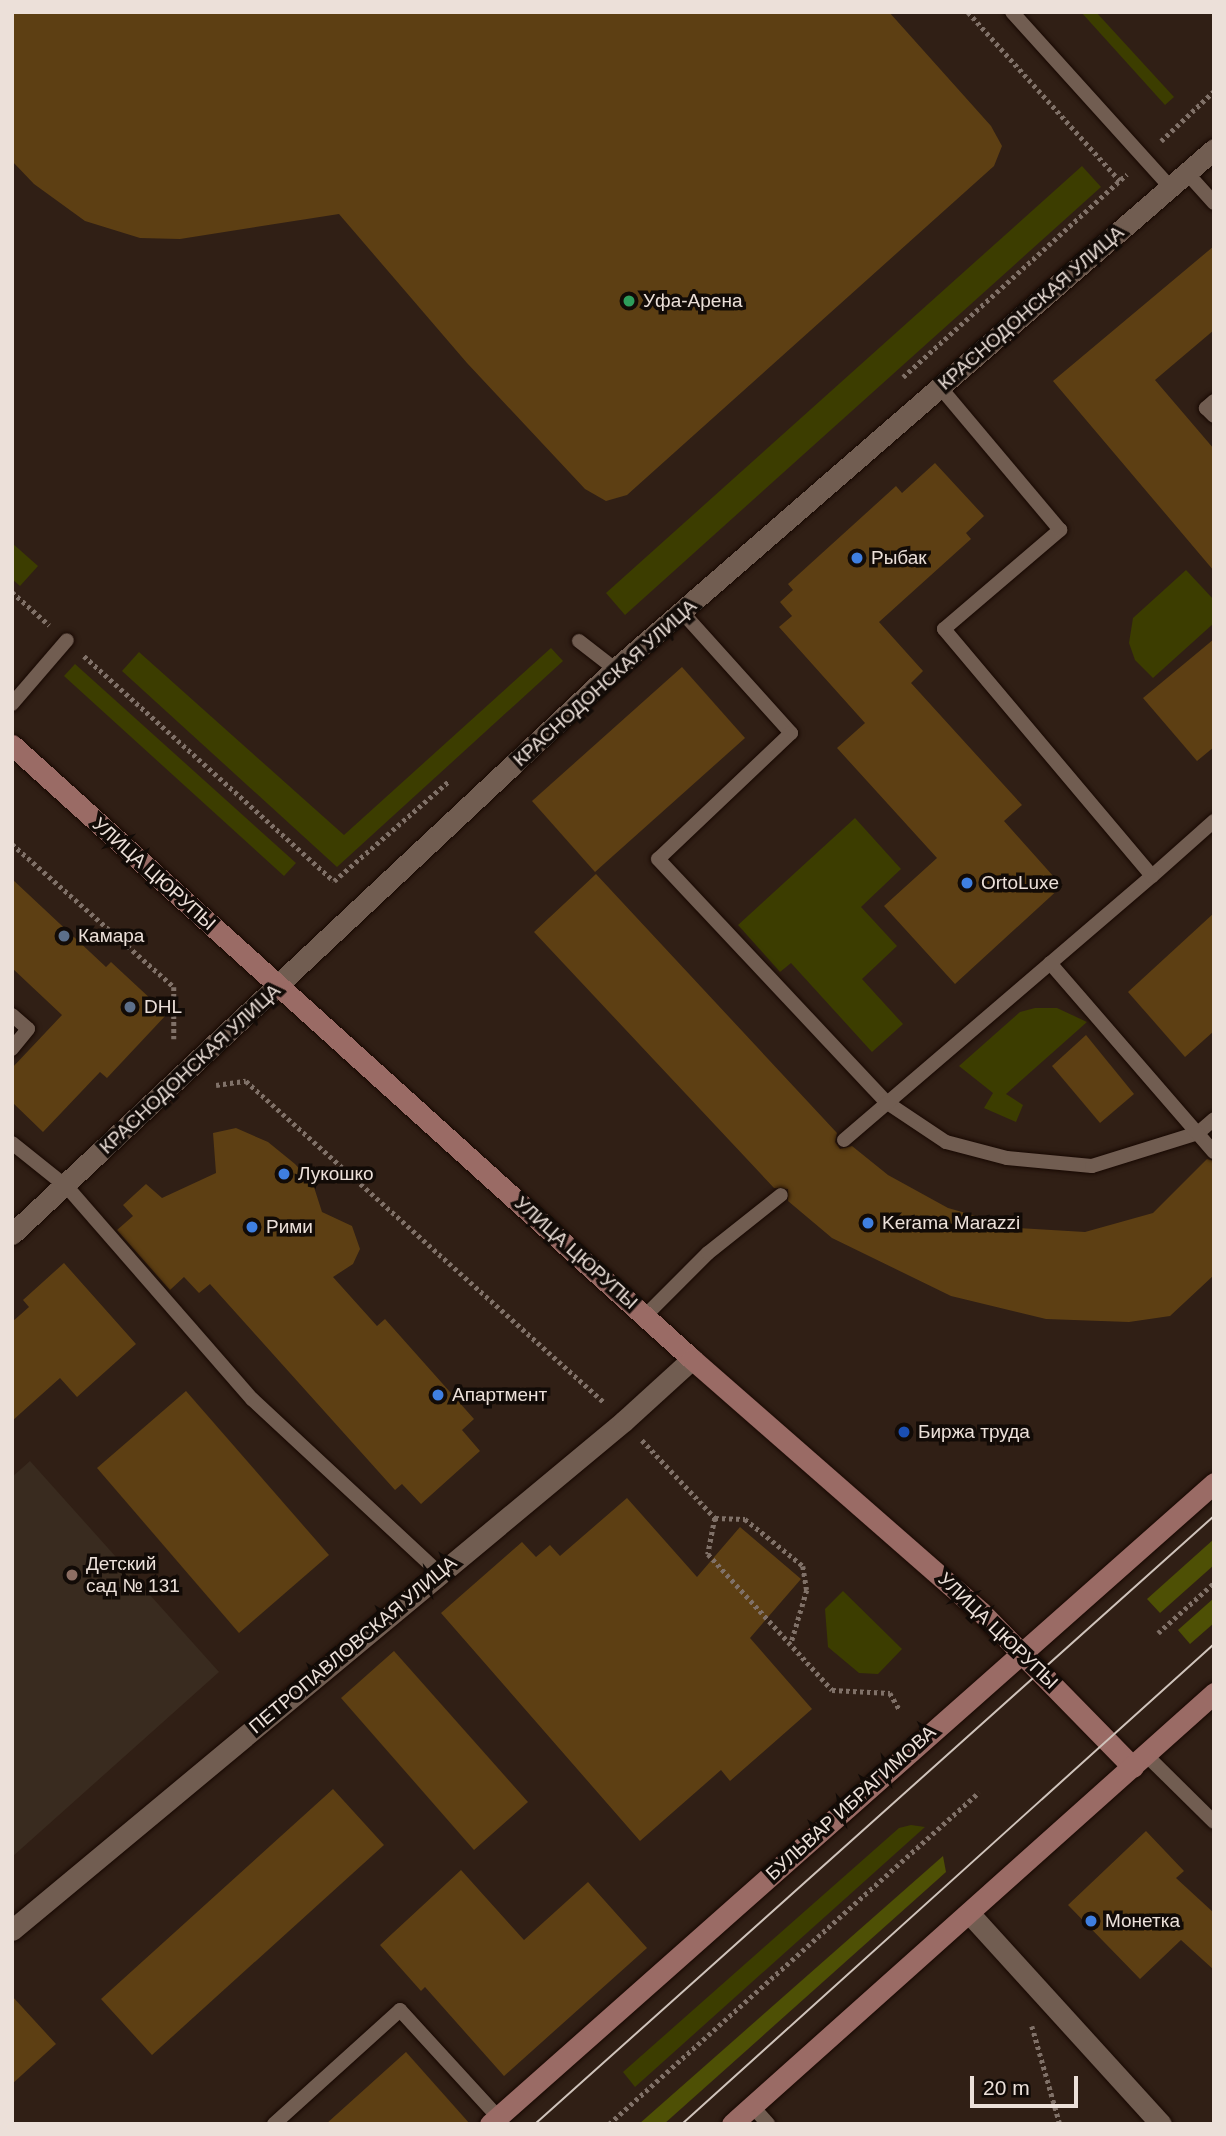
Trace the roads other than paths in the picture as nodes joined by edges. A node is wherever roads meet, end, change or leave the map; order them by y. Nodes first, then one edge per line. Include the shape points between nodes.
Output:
1 (1012, 12) edge
2 (1214, 149) edge
3 (1186, 173) junction
4 (1170, 187) junction
5 (1214, 203) edge
6 (940, 387) junction
7 (1214, 401) edge
8 (1214, 416) edge
9 (682, 612) junction
10 (67, 640) road end
11 (579, 641) dead end
12 (615, 669) junction
13 (12, 704) edge
14 (12, 745) edge
15 (1214, 821) edge
16 (1152, 876) junction
17 (1050, 963) junction
18 (280, 984) junction
19 (12, 1015) edge
20 (12, 1049) edge
21 (886, 1102) junction
22 (1214, 1119) edge
23 (1198, 1133) junction
24 (844, 1140) dead end
25 (12, 1143) edge
26 (1214, 1152) edge
27 (66, 1187) junction
28 (781, 1195) dead end
29 (12, 1234) edge
30 (645, 1316) junction
31 (692, 1359) junction
32 (1214, 1483) edge
33 (439, 1573) junction
34 (1024, 1653) junction
35 (1214, 1693) edge
36 (1140, 1761) junction
37 (1214, 1822) edge
38 (970, 1913) junction
39 (12, 1930) edge
40 (752, 2106) junction
41 (494, 2120) edge
42 (274, 2124) edge
43 (732, 2124) edge
44 (768, 2124) edge
45 (1161, 2124) edge

1 - 4 lane
2 - 3 street, КРАСНОДОНСКАЯ УЛИЦА
3 - 4 street, КРАСНОДОНСКАЯ УЛИЦА
3 - 5 lane
4 - 6 street, КРАСНОДОНСКАЯ УЛИЦА
6 - 9 street, КРАСНОДОНСКАЯ УЛИЦА
6 - 16 lane via 1060,530 944,629
7 - 8 lane via 1206,408
9 - 12 street, КРАСНОДОНСКАЯ УЛИЦА
9 - 21 lane via 791,733 658,859
10 - 13 lane
11 - 12 lane
12 - 18 street, КРАСНОДОНСКАЯ УЛИЦА
14 - 18 main road, УЛИЦА ЦЮРУПЫ
15 - 16 lane
16 - 17 lane
17 - 21 lane
17 - 23 lane
18 - 27 street, КРАСНОДОНСКАЯ УЛИЦА
18 - 30 main road, УЛИЦА ЦЮРУПЫ
19 - 20 lane via 28,1029
21 - 23 lane via 946,1142 1007,1158 1092,1166
21 - 24 lane
22 - 23 lane
23 - 26 lane
25 - 27 lane
27 - 29 street, КРАСНОДОНСКАЯ УЛИЦА
27 - 33 lane via 252,1399
28 - 30 lane via 708,1253
30 - 31 main road, УЛИЦА ЦЮРУПЫ
31 - 33 street, ПЕТРОПАВЛОВСКАЯ УЛИЦА
31 - 34 main road, УЛИЦА ЦЮРУПЫ
32 - 34 main road, БУЛЬВАР ИБРАГИМОВА
33 - 39 street, ПЕТРОПАВЛОВСКАЯ УЛИЦА
34 - 36 main road, УЛИЦА ЦЮРУПЫ
34 - 41 main road, БУЛЬВАР ИБРАГИМОВА
35 - 36 main road
36 - 37 lane
36 - 38 main road
38 - 40 main road
38 - 45 street
40 - 43 main road
40 - 44 lane
41 - 42 lane via 400,2010

